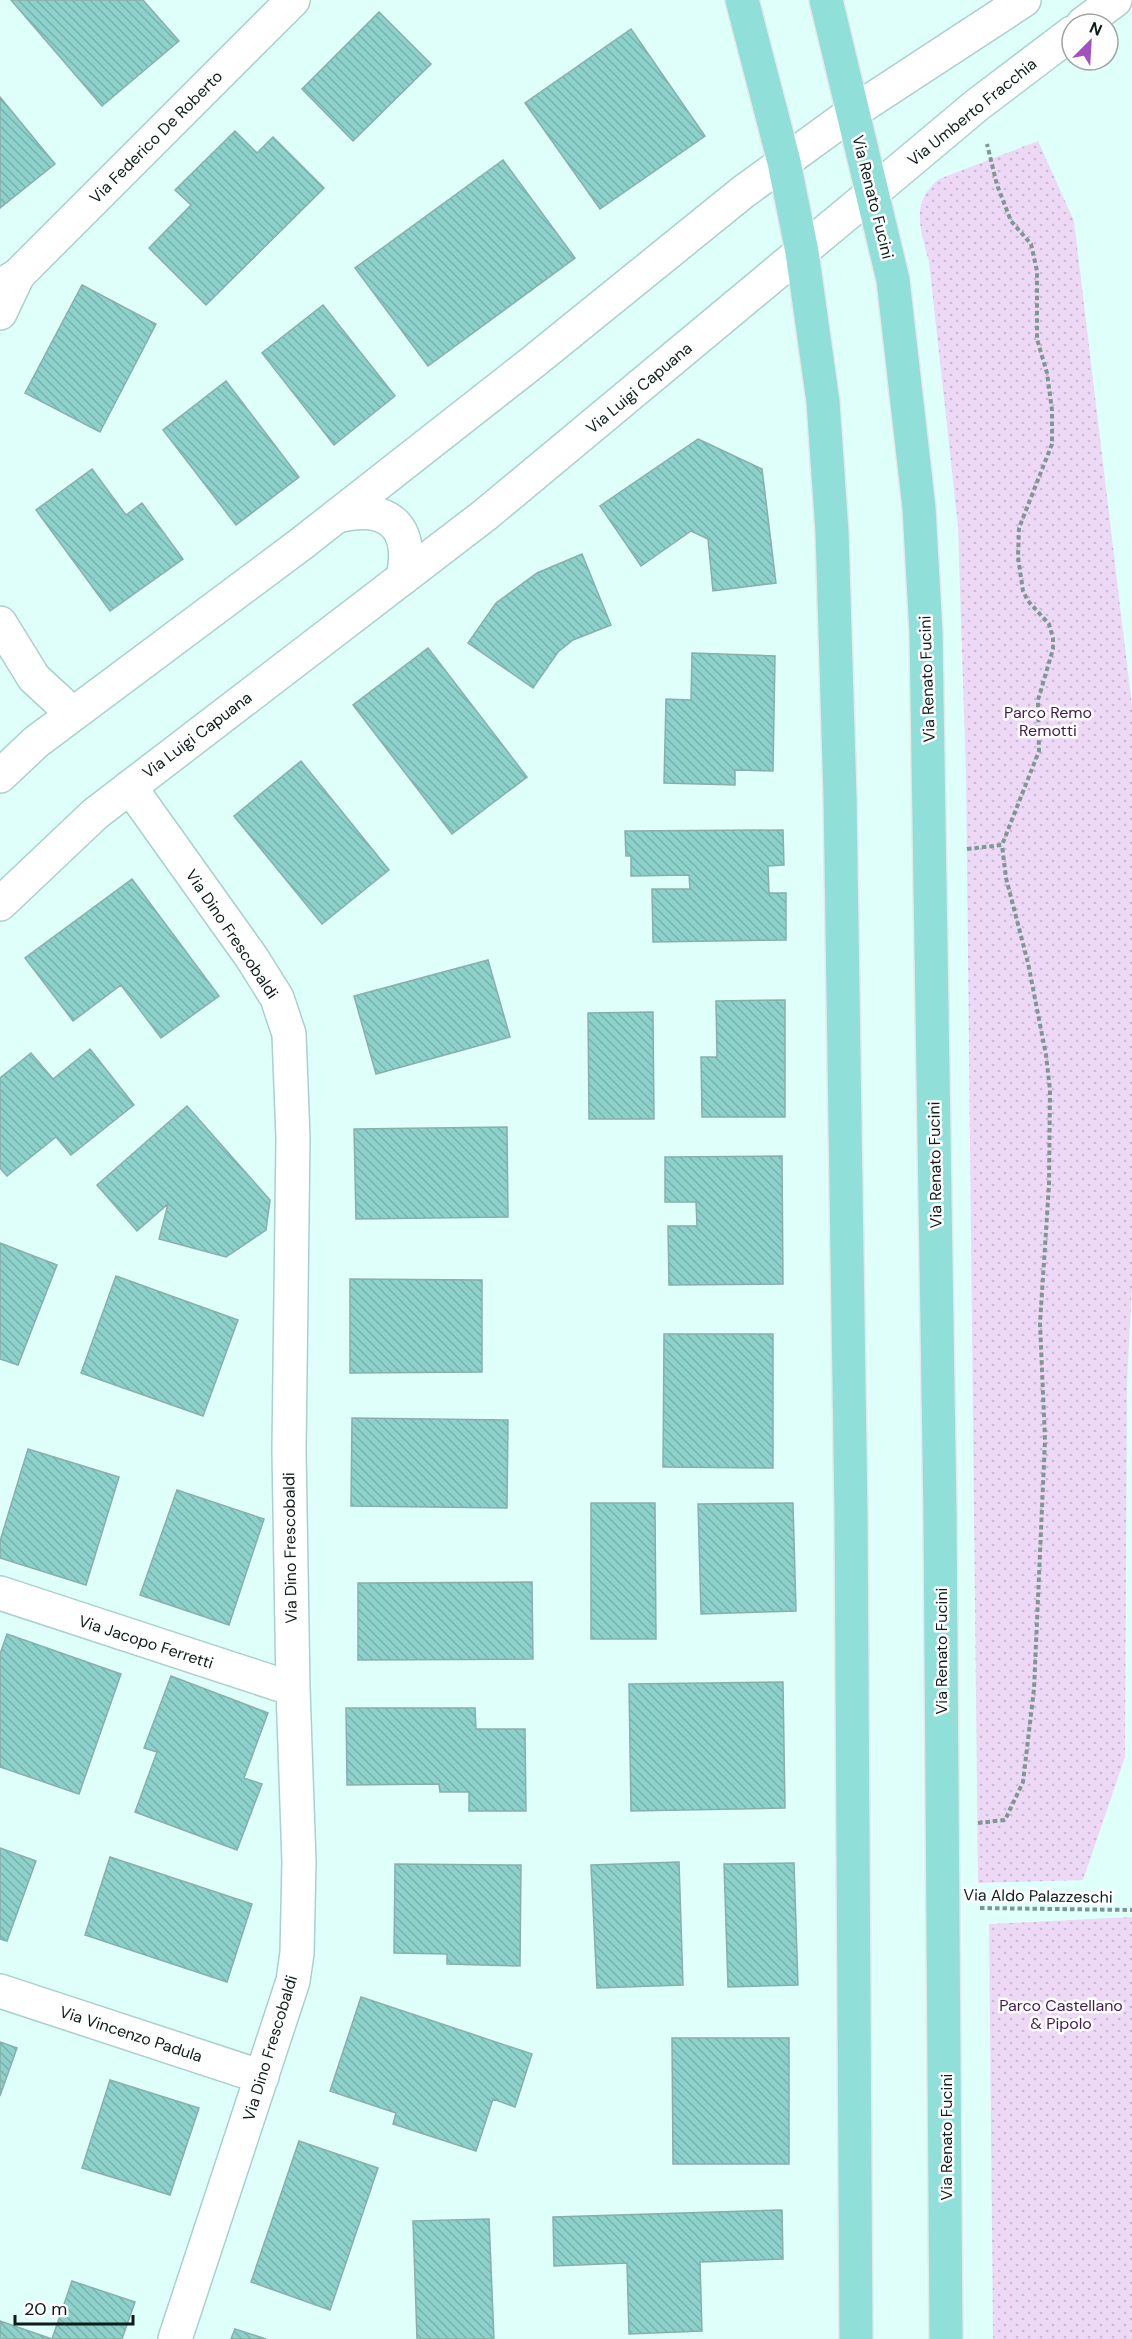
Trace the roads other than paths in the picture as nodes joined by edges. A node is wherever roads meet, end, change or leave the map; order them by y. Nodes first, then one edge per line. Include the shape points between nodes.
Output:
1 (294, 0) edge
2 (742, 0) edge
3 (826, 0) edge
4 (1024, 0) edge
5 (1115, 0) edge
6 (1099, 12) edge
7 (1060, 42) edge
8 (853, 112) junction
9 (784, 162) junction
10 (872, 193) junction
11 (802, 252) junction
12 (9, 281) edge
13 (0, 314) edge
14 (337, 516) junction
15 (403, 578) junction
16 (0, 623) edge
17 (73, 714) junction
18 (0, 776) edge
19 (130, 787) junction
20 (0, 904) edge
21 (0, 1593) edge
22 (293, 1689) junction
23 (0, 1991) edge
24 (262, 2077) junction
25 (175, 2339) edge
26 (856, 2339) edge
27 (946, 2339) edge

1 - 12 street, Via Federico De Roberto
2 - 9 main road
3 - 8 main road, Via Renato Fucini
4 - 8 street
5 - 6 street
7 - 10 street, Via Umberto Fracchia
8 - 9 street
8 - 10 main road, Via Renato Fucini
9 - 11 main road
9 - 14 street
10 - 11 street, Via Luigi Capuana
10 - 27 main road, Via Renato Fucini via 893,280 919,508 926,633 944,1907
11 - 15 street, Via Luigi Capuana via 485,515
11 - 26 main road via 823,402 832,532 840,796 851,1513
12 - 13 street
14 - 15 street via 364,511 395,525 403,536 406,551
14 - 17 street
15 - 19 street, Via Luigi Capuana
16 - 17 street via 34,678
17 - 18 street
19 - 20 street, Via Luigi Capuana via 94,814
19 - 22 street, Via Dino Frescobaldi via 252,958 277,998 289,1034 293,1138 289,1450
21 - 22 street, Via Jacopo Ferretti
22 - 24 street, Via Dino Frescobaldi via 299,1862 297,1953 293,1981
23 - 24 street, Via Vincenzo Padula
24 - 25 street, Via Dino Frescobaldi

